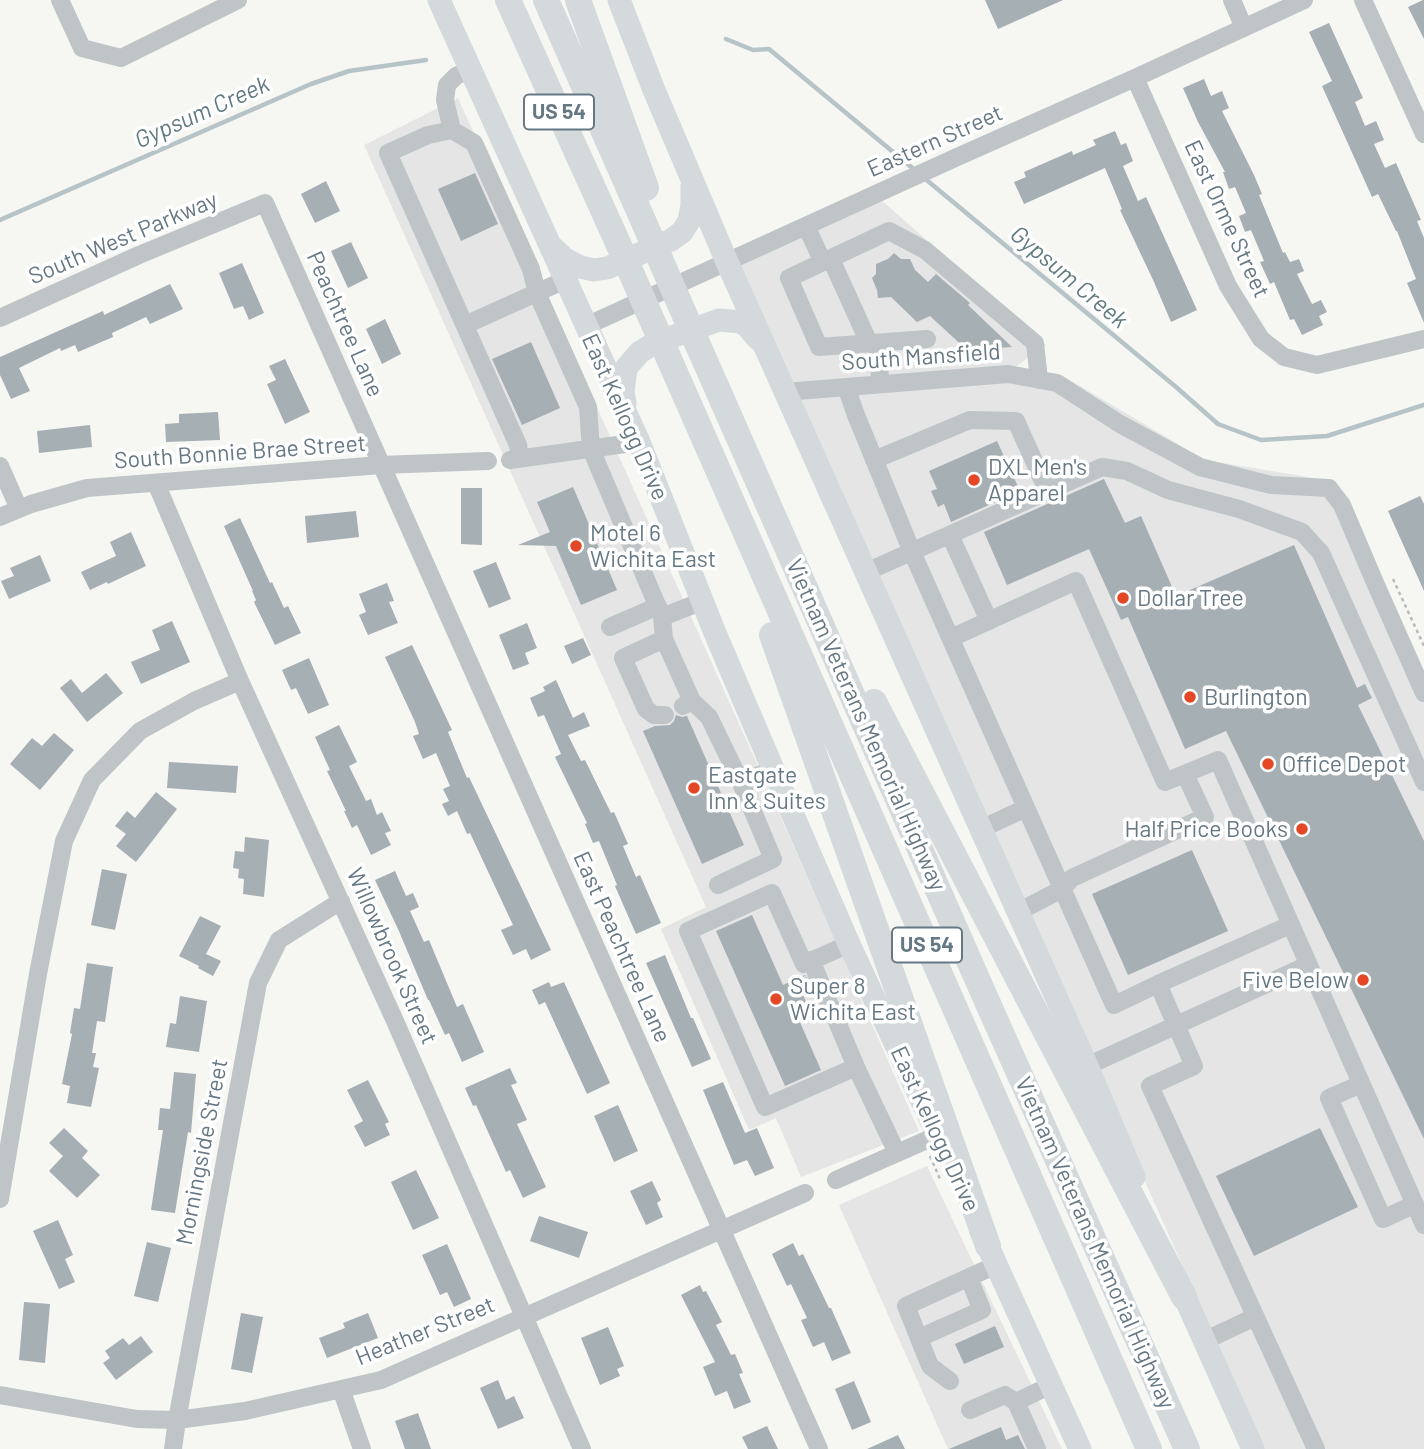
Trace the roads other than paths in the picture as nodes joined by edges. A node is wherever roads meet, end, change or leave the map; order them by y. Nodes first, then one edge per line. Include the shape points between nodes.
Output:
1 (60, 0) edge
2 (238, 0) edge
3 (439, 0) edge
4 (495, 0) edge
5 (508, 0) edge
6 (546, 0) edge
7 (578, 0) edge
8 (619, 0) edge
9 (1232, 0) edge
10 (1304, 0) edge
11 (1363, 0) edge
12 (1244, 28) junction
13 (470, 69) junction
14 (1135, 78) junction
15 (452, 130) junction
16 (1424, 134) edge
17 (589, 177) junction
18 (692, 180) junction
19 (265, 203) joint
20 (646, 208) junction
21 (806, 226) junction
22 (550, 245) junction
23 (827, 260) junction
24 (727, 262) junction
25 (565, 280) junction
26 (537, 293) junction
27 (0, 318) edge
28 (464, 326) junction
29 (586, 326) junction
30 (1424, 338) edge
31 (927, 339) dead end
32 (872, 343) junction
33 (765, 347) junction
34 (1039, 380) junction
35 (881, 384) junction
36 (846, 387) junction
37 (785, 392) junction
38 (626, 414) junction
39 (639, 442) junction
40 (704, 442) junction
41 (591, 449) junction
42 (874, 460) junction
43 (488, 461) dead end
44 (381, 465) junction
45 (0, 466) edge
46 (156, 483) junction
47 (1047, 490) junction
48 (764, 493) junction
49 (19, 509) junction
50 (0, 517) edge
51 (950, 534) junction
52 (912, 552) junction
53 (866, 572) junction
54 (703, 601) junction
55 (660, 612) junction
56 (989, 621) junction
57 (610, 627) dead end
58 (951, 638) junction
59 (664, 639) junction
60 (240, 681) junction
61 (1424, 693) edge
62 (665, 715) dead end
63 (773, 769) junction
64 (1185, 774) junction
65 (1424, 782) edge
66 (741, 783) junction
67 (1026, 808) junction
68 (981, 829) junction
69 (718, 885) dead end
70 (1062, 889) junction
71 (341, 901) junction
72 (1018, 912) junction
73 (1290, 925) junction
74 (849, 944) junction
75 (1308, 965) junction
76 (807, 973) junction
77 (1158, 984) junction
78 (828, 1002) junction
79 (1175, 1025) junction
80 (1087, 1066) junction
81 (856, 1067) junction
82 (1361, 1084) junction
83 (938, 1135) junction
84 (897, 1153) junction
85 (836, 1180) dead end
86 (805, 1193) dead end
87 (0, 1199) edge
88 (1415, 1204) junction
89 (1424, 1225) edge
90 (722, 1231) junction
91 (992, 1256) junction
92 (969, 1278) junction
93 (1184, 1297) junction
94 (524, 1317) junction
95 (1255, 1317) junction
96 (919, 1338) junction
97 (1204, 1341) junction
98 (950, 1381) dead end
99 (1051, 1385) junction
100 (341, 1390) junction
101 (0, 1395) edge
102 (1016, 1402) junction
103 (970, 1410) dead end
104 (177, 1420) junction
105 (173, 1449) edge
106 (362, 1449) edge
107 (582, 1449) edge
108 (819, 1449) edge
109 (1037, 1449) edge
110 (1080, 1449) edge
111 (1149, 1449) edge
112 (1187, 1449) edge
113 (1253, 1449) edge
114 (1316, 1449) edge

1 - 2 street via 82,48 121,58
3 - 13 main road, East Kellogg Drive
4 - 17 highway
5 - 17 highway, Vietnam Veterans Memorial Highway / US 54
6 - 20 highway, Vietnam Veterans Memorial Highway / US 54
7 - 20 highway
8 - 18 main road
9 - 12 street
10 - 12 street, Eastern Street
11 - 16 street
12 - 14 street, Eastern Street
13 - 15 street via 447,85 445,100
13 - 22 main road, East Kellogg Drive
14 - 21 street, Eastern Street
14 - 30 street, East Orme Street via 1228,286 1261,339 1284,357 1317,365
15 - 26 street via 474,143 531,269
15 - 28 street via 388,153
17 - 40 highway, Vietnam Veterans Memorial Highway / US 54
18 - 22 main road via 689,220 671,240 594,270 565,259
18 - 24 main road
19 - 27 street, South West Parkway
19 - 44 street, Peachtree Lane
20 - 48 highway, Vietnam Veterans Memorial Highway / US 54
21 - 23 street
21 - 24 street, Eastern Street
22 - 25 main road, East Kellogg Drive
23 - 32 street
23 - 32 street via 789,278 819,347
23 - 34 street via 889,231 925,250 1035,343
24 - 29 street, Eastern Street
24 - 33 main road
25 - 26 street
25 - 29 main road, East Kellogg Drive
26 - 28 street
26 - 41 street via 588,407
28 - 41 street via 518,445 515,459
29 - 38 main road, East Kellogg Drive
31 - 32 street
32 - 35 street
33 - 37 main road
33 - 38 main road via 747,326 719,320 655,343 626,368
34 - 35 street, South Mansfield via 1008,374
34 - 61 street, South Mansfield via 1058,383 1120,424 1200,467 1271,485 1329,488 1342,505
35 - 36 street, South Mansfield
36 - 37 street, South Mansfield
36 - 42 street
37 - 53 main road
38 - 39 main road, East Kellogg Drive
39 - 41 street
39 - 54 main road, East Kellogg Drive
40 - 91 highway
40 - 111 highway, Vietnam Veterans Memorial Highway / US 54
41 - 55 street
42 - 47 street via 970,420 1016,421
42 - 52 street
43 - 44 street, South Bonnie Brae Street
44 - 46 street, South Bonnie Brae Street
44 - 90 street, East Peachtree Lane
45 - 49 street
46 - 49 street, South Bonnie Brae Street via 87,488
46 - 60 street, Willowbrook Street
47 - 51 street
47 - 65 street via 1102,467 1127,471 1168,490 1302,532 1321,553
48 - 93 highway
48 - 112 highway, Vietnam Veterans Memorial Highway / US 54
49 - 50 street, South Bonnie Brae Street
51 - 52 street
51 - 56 street
52 - 53 street
52 - 58 street
53 - 68 main road
54 - 55 street
54 - 63 main road, East Kellogg Drive
55 - 57 street
55 - 59 street
56 - 58 street
56 - 64 street via 1076,581 1165,782
58 - 67 street
59 - 62 street via 624,658 646,709
59 - 66 street via 687,703 709,717
60 - 71 street, Willowbrook Street
60 - 87 street via 140,731 92,780 64,841
63 - 66 street
63 - 74 main road, East Kellogg Drive
64 - 70 street via 1205,817 1072,878
64 - 73 street via 1217,760
66 - 69 street via 773,859
67 - 68 street
67 - 70 street
68 - 72 main road
70 - 72 street
70 - 77 street via 1114,1005
71 - 94 street, Willowbrook Street
71 - 104 street, Morningside Street via 279,940 258,983
72 - 80 main road
73 - 75 street
73 - 77 street
74 - 76 street
74 - 83 main road, East Kellogg Drive
75 - 79 street
75 - 82 street
76 - 78 street
76 - 78 street via 819,1000
76 - 81 street via 772,893 688,932 765,1107
77 - 79 street
78 - 81 street
79 - 80 street
79 - 95 street via 1194,1066 1150,1086
80 - 93 main road
81 - 84 street
82 - 88 street
82 - 88 street via 1329,1098 1372,1195 1383,1219
83 - 84 street
83 - 91 main road, East Kellogg Drive
84 - 85 street
86 - 90 street, Heather Street
88 - 89 street
90 - 94 street, Heather Street
90 - 108 street, East Peachtree Lane
91 - 92 street
91 - 99 main road, East Kellogg Drive
92 - 96 street via 906,1306
92 - 96 street via 982,1310
93 - 97 main road
94 - 100 street, Heather Street via 381,1380
94 - 107 street, Willowbrook Street
95 - 97 street
95 - 114 street
96 - 98 street via 930,1366
97 - 113 main road
99 - 102 street
99 - 110 main road, East Kellogg Drive
100 - 104 street, Heather Street
100 - 106 street
101 - 104 street, Heather Street via 136,1419
102 - 103 street via 1004,1395
102 - 109 street
104 - 105 street, Morningside Street

